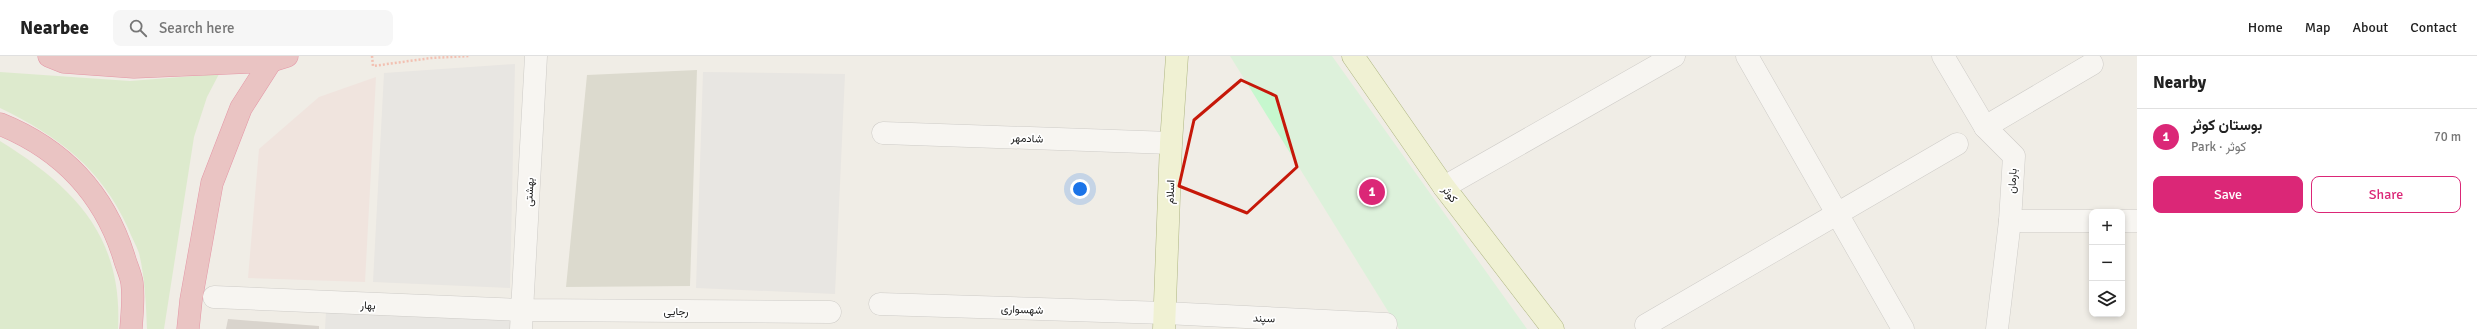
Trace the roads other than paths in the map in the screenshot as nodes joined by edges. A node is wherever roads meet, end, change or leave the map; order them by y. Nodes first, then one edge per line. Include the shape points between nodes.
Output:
1 (49, 56) edge
2 (536, 56) edge
3 (1177, 56) edge
4 (1353, 56) edge
5 (1674, 56) edge
6 (1747, 56) edge
7 (1943, 56) edge
8 (279, 58) edge
9 (2092, 64) dead end
10 (0, 124) edge
11 (1986, 127) junction
12 (883, 133) dead end
13 (1171, 143) junction
14 (1957, 144) dead end
15 (1444, 187) junction
16 (1837, 213) junction
17 (2010, 221) junction
18 (2089, 221) edge
19 (2125, 221) edge
20 (2137, 221) edge
21 (214, 297) dead end
22 (880, 304) dead end
23 (830, 312) dead end
24 (522, 319) edge
25 (1165, 321) edge
26 (1386, 324) dead end
27 (1646, 325) dead end
28 (131, 329) edge
29 (188, 329) edge
30 (1553, 329) edge
31 (1903, 329) edge
32 (1998, 329) edge

1 - 8 highway via 64,62 134,67
2 - 24 street, بهشتی
3 - 13 main road, اسلام
4 - 15 main road, کوثر
5 - 15 street
6 - 16 street
7 - 11 street, بارمان
8 - 29 highway via 242,108 212,183
9 - 11 street
10 - 28 highway via 18,131 64,161 97,198 119,241 132,283
11 - 17 street, بارمان via 2014,156
12 - 13 street, شادمهر
13 - 25 main road, اسلام
14 - 16 street
15 - 30 main road, کوثر
16 - 27 street
16 - 31 street
17 - 18 street
17 - 32 street, بارمان
19 - 20 street
21 - 24 street, بهار
22 - 25 street, شهسواری
23 - 24 street, رجایی
25 - 26 street, سپند

